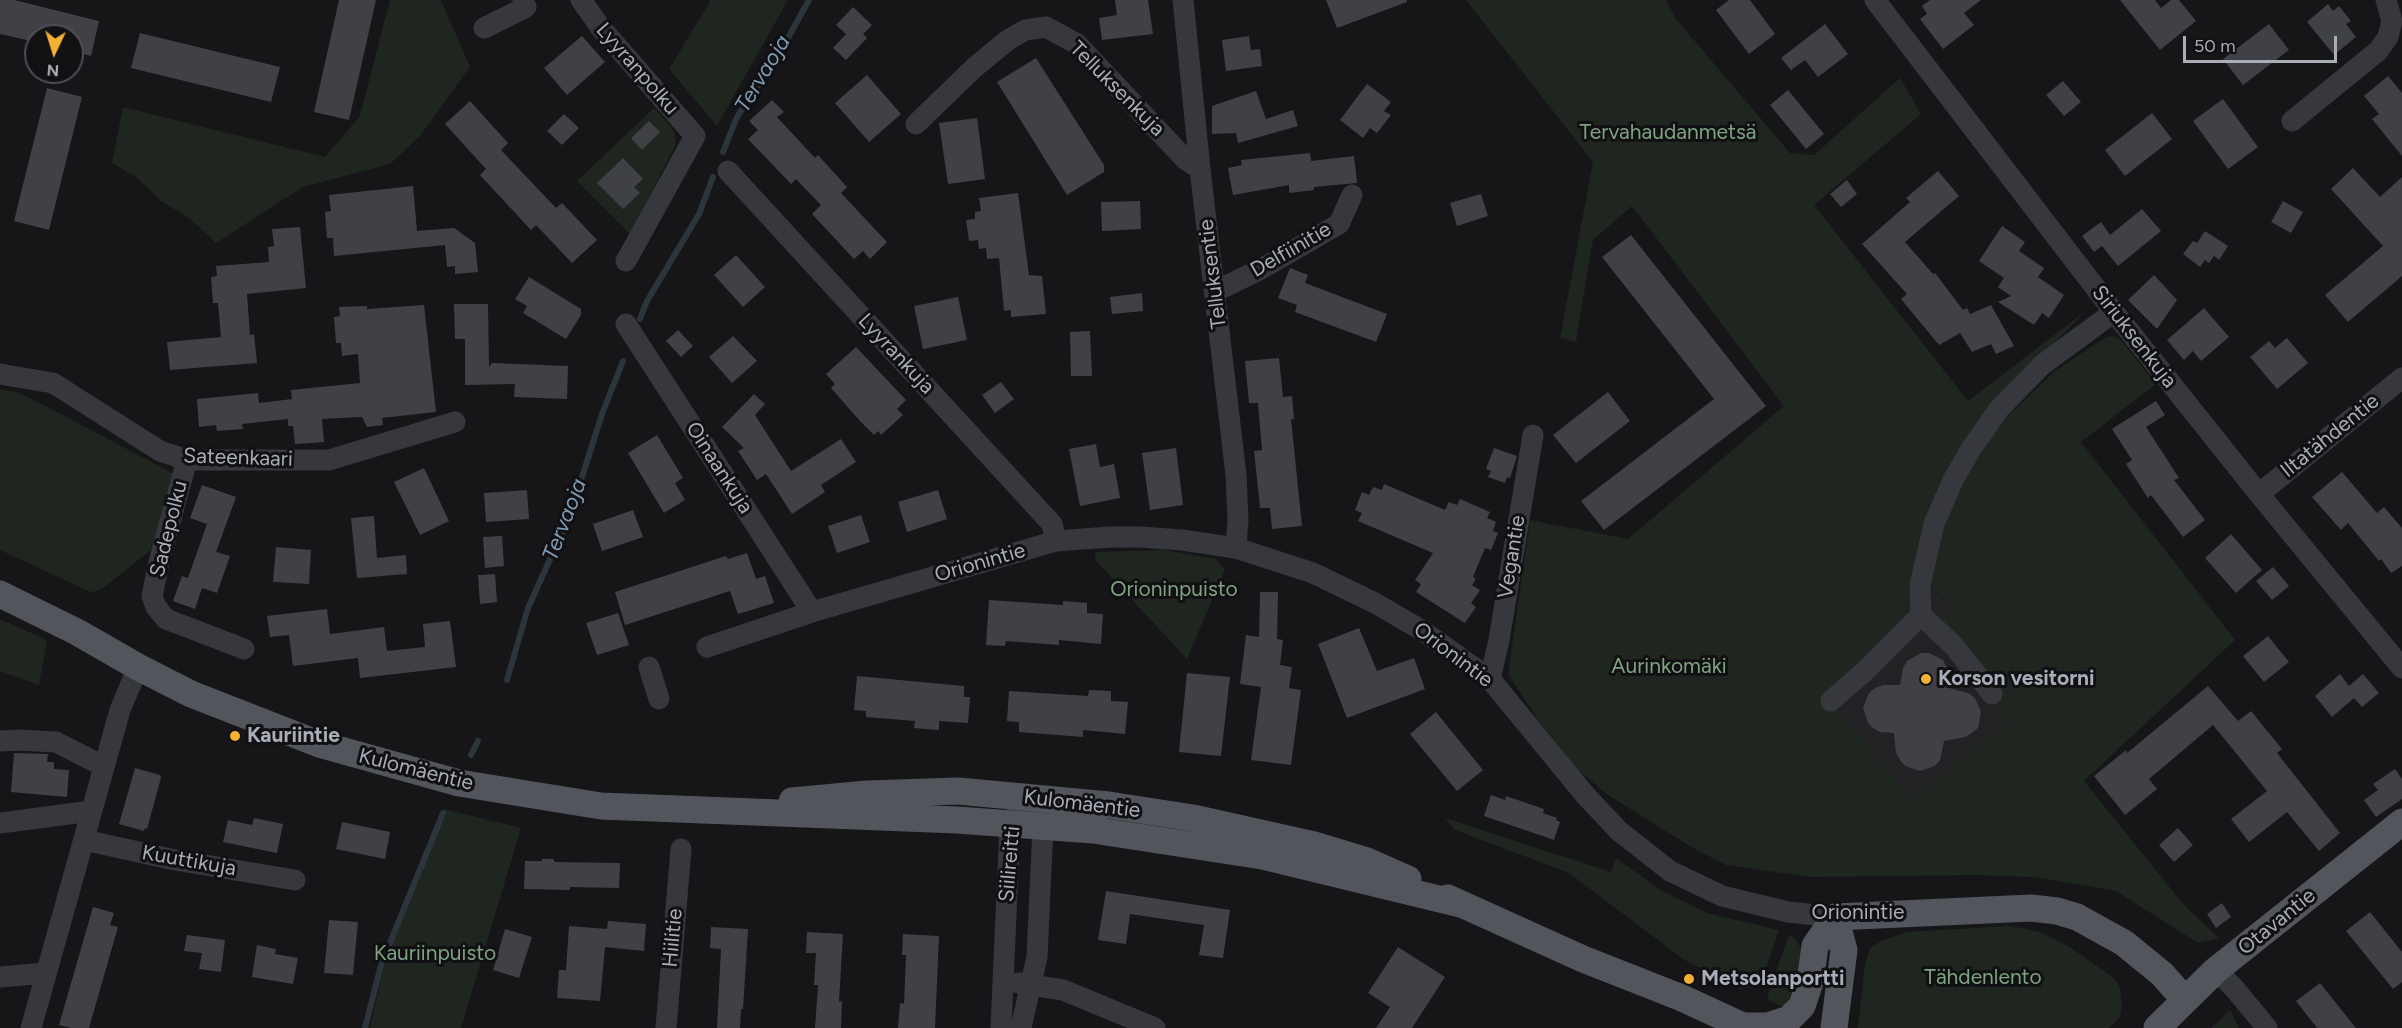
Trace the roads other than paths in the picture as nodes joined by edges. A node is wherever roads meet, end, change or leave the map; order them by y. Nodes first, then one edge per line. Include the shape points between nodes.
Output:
1 (523, 0) edge
2 (581, 0) edge
3 (1184, 0) edge
4 (1875, 0) edge
5 (2386, 0) edge
6 (484, 28) dead end
7 (2292, 121) dead end
8 (916, 124) dead end
9 (1200, 169) junction
10 (728, 171) dead end
11 (1352, 195) dead end
12 (626, 261) dead end
13 (1216, 291) junction
14 (2114, 312) junction
15 (626, 324) dead end
16 (0, 374) edge
17 (2402, 378) edge
18 (455, 422) dead end
19 (1533, 435) dead end
20 (187, 460) junction
21 (2259, 494) junction
22 (1056, 541) junction
23 (1236, 548) junction
24 (0, 594) edge
25 (812, 612) junction
26 (1916, 627) junction
27 (707, 647) dead end
28 (244, 650) dead end
29 (138, 667) junction
30 (649, 667) dead end
31 (2402, 668) edge
32 (1490, 679) junction
33 (1992, 694) dead end
34 (658, 699) dead end
35 (1831, 701) dead end
36 (0, 741) edge
37 (103, 766) junction
38 (1026, 797) junction
39 (686, 810) junction
40 (91, 811) junction
41 (2402, 822) edge
42 (0, 823) edge
43 (1010, 824) junction
44 (1043, 826) junction
45 (84, 840) junction
46 (681, 849) dead end
47 (295, 880) dead end
48 (1464, 905) junction
49 (1835, 917) junction
50 (1583, 959) junction
51 (2216, 970) junction
52 (46, 973) junction
53 (0, 977) edge
54 (1002, 982) junction
55 (1032, 983) junction
56 (2185, 1000) junction
57 (1745, 1027) edge
58 (31, 1028) edge
59 (666, 1028) edge
60 (1001, 1028) edge
61 (1021, 1028) edge
62 (1155, 1028) edge
63 (1706, 1028) edge
64 (1834, 1028) edge
65 (2157, 1028) edge
66 (2267, 1028) edge

1 - 6 street via 526,7
2 - 12 street, Lyyranpolku via 695,136
3 - 9 street, Telluksentie
4 - 14 street, Siriuksenkuja
5 - 7 street via 2391,21 2388,37 2378,51
8 - 9 street, Telluksenkuja via 1008,40 1025,30 1046,27 1077,44 1186,160
9 - 13 street, Telluksentie
10 - 22 street, Lyyrankuja via 1052,524
11 - 13 street, Delfiinitie via 1339,224
13 - 23 street, Telluksentie via 1236,475
14 - 21 street, Siriuksenkuja
14 - 26 street via 2042,364 1999,409 1953,480 1934,524 1920,585
15 - 25 street, Oinaankuja
16 - 20 street, Sateenkaari via 52,383 160,451
17 - 21 street, Iltatähdentie
18 - 20 street, Sateenkaari via 329,460
19 - 32 street, Vegantie
20 - 28 street, Sadepolku via 152,596 166,619
21 - 31 street, Siriuksenkuja
22 - 23 street, Orionintie via 1140,537
22 - 25 street, Orionintie
23 - 32 street, Orionintie via 1313,573 1375,603 1423,631
24 - 29 main road, Kulomäentie
25 - 27 street, Orionintie
26 - 33 street via 1954,646
26 - 35 street
29 - 37 street
29 - 39 main road, Kulomäentie via 191,694 319,744 459,783 601,806
30 - 34 street
32 - 49 street, Orionintie via 1586,796 1619,831 1670,871 1731,899 1788,912
36 - 37 street via 56,742
37 - 40 street
38 - 39 main road, Kulomäentie via 958,790
38 - 43 street, Siilireitti
38 - 44 street, Siilireitti
38 - 48 main road, Kulomäentie via 1193,818 1314,845 1367,861
39 - 43 main road, Kulomäentie
40 - 42 street
40 - 45 street
41 - 51 main road, Otavantie
43 - 44 main road, Kulomäentie
43 - 54 street, Siilireitti
44 - 48 main road, Kulomäentie via 1262,856
44 - 55 street, Siilireitti via 1037,957
45 - 47 street, Kuuttikuja
45 - 52 street
46 - 59 street, Hiilitie
48 - 50 main road, Kulomäentie
49 - 56 main road, Orionintie via 2031,908 2057,911 2077,917 2124,943 2162,974
49 - 57 main road via 1815,946 1802,1006 1789,1019 1768,1026
49 - 64 main road via 1844,950
50 - 57 main road, Kulomäentie
50 - 63 main road, Kulomäentie
51 - 56 main road, Otavantie
51 - 66 street
52 - 53 street
52 - 58 street
54 - 55 street
54 - 60 street, Siilireitti
55 - 61 street, Siilireitti
55 - 62 street via 1063,990
56 - 65 main road, Otavantie

